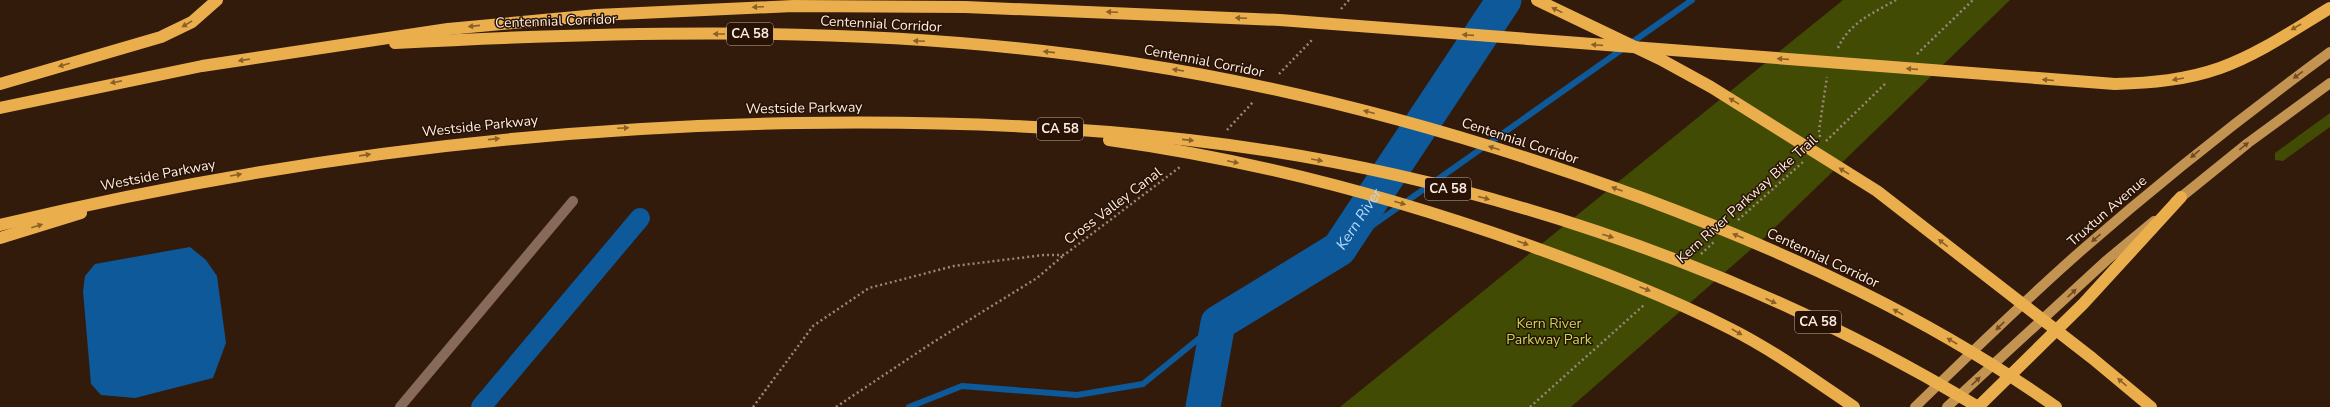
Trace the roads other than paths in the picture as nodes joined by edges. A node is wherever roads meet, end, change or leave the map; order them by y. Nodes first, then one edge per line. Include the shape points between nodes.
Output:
1 (217, 0) edge
2 (1537, 0) edge
3 (2330, 8) edge
4 (2330, 52) edge
5 (282, 54) junction
6 (2330, 83) edge
7 (0, 84) edge
8 (0, 108) edge
9 (970, 125) junction
10 (198, 182) junction
11 (2181, 197) junction
12 (573, 201) dead end
13 (0, 225) edge
14 (0, 238) edge
15 (400, 407) edge
16 (1854, 407) edge
17 (1915, 407) edge
18 (1947, 407) edge
19 (1978, 407) edge
20 (2056, 407) edge
21 (2151, 407) edge

1 -> 7 highway via 192,22 161,37
21 -> 2 highway via 1877,191 1711,87 1660,59
3 -> 5 highway via 2245,57 2221,67 2180,79 2137,84 1280,20 965,7 728,8 532,20 448,28
4 -> 17 main road, Truxtun Avenue via 2223,132 2143,198 2043,285
5 -> 8 highway via 157,74
20 -> 5 highway, Centennial Corridor / CA 58 via 1932,330 1840,280 1683,213 1523,157 1356,109 1216,77 1124,62 1003,47 751,34 603,34 495,38 388,43
11 -> 6 main road via 2248,143
10 -> 9 highway, Westside Parkway via 401,150 621,128 832,122
9 -> 16 highway via 1140,144 1285,173 1458,221 1593,268 1672,299 1782,358
9 -> 19 highway, CA 58 via 1149,136 1264,150 1418,181 1554,218 1736,284 1900,362
10 - 13 highway, Westside Parkway
14 -> 10 highway
18 -> 11 main road via 2107,260
11 - 19 highway via 2083,304
12 - 15 lane

